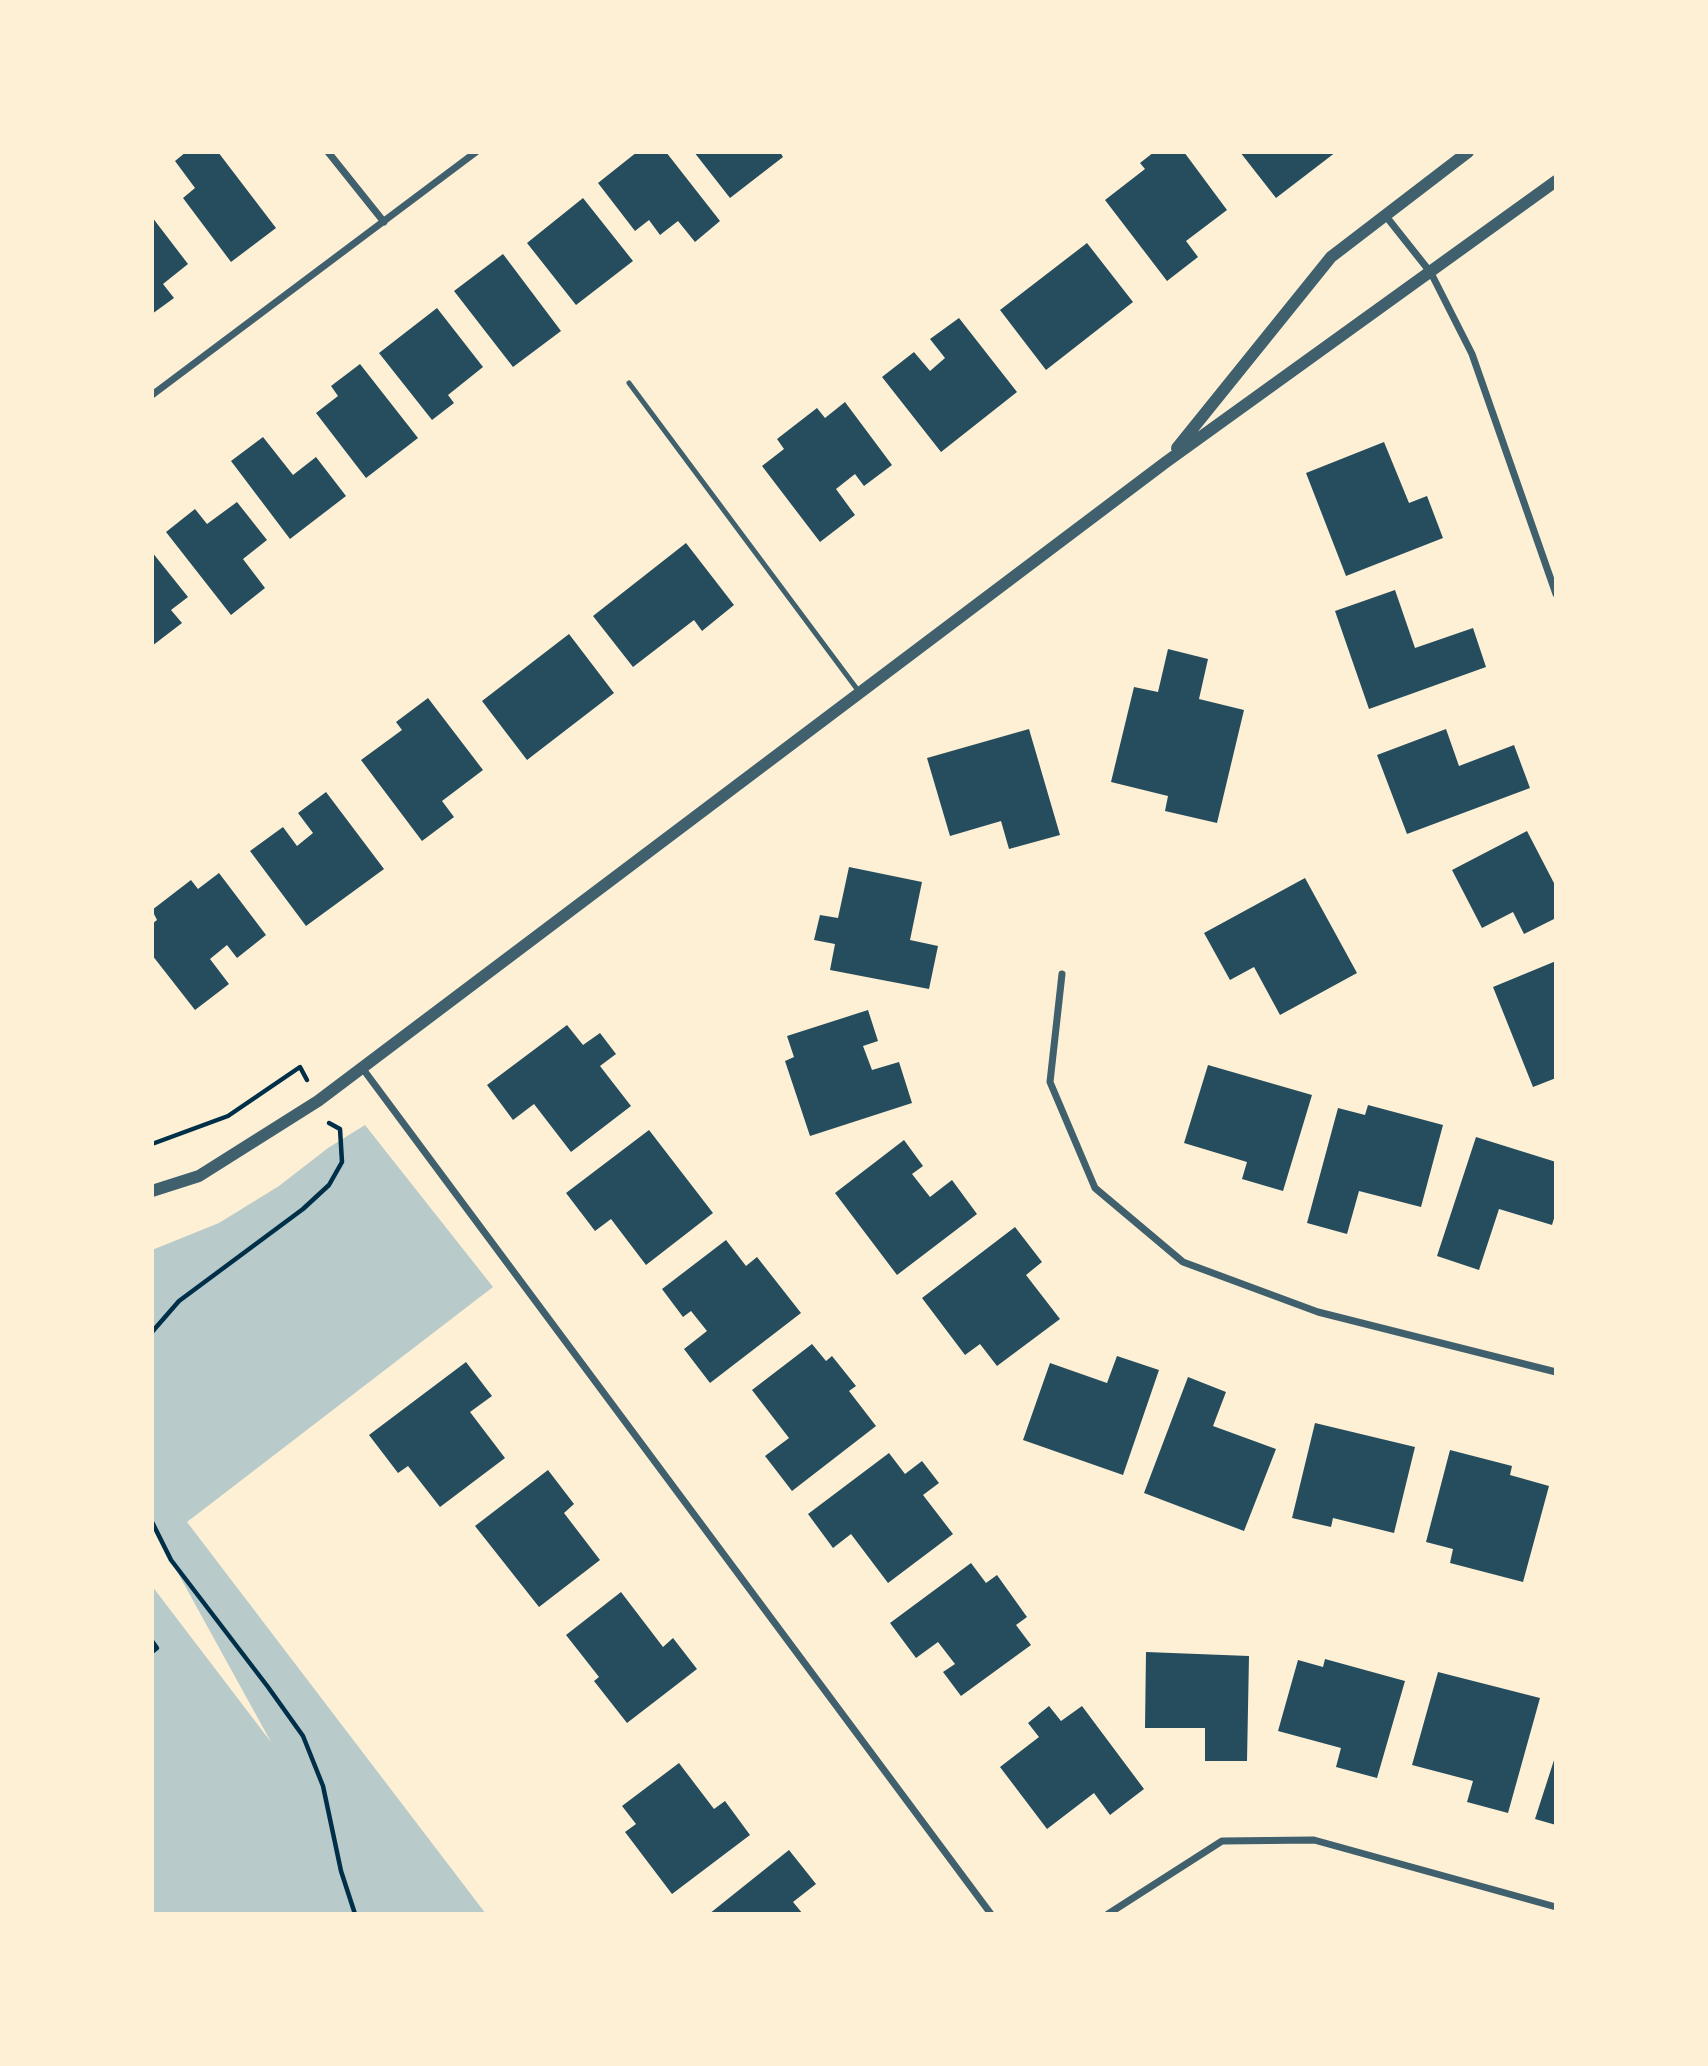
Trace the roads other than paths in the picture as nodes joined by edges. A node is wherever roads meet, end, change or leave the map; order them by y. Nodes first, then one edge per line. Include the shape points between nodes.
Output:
1 (328, 152) edge
2 (476, 152) edge
3 (1468, 152) edge
4 (1556, 181) edge
5 (1384, 214) junction
6 (384, 222) junction
7 (1431, 273) junction
8 (629, 383) dead end
9 (152, 396) edge
10 (1166, 461) junction
11 (1556, 594) edge
12 (860, 693) junction
13 (1062, 974) dead end
14 (363, 1069) junction
15 (152, 1191) edge
16 (1556, 1372) edge
17 (1556, 1907) edge
18 (991, 1914) edge
19 (1108, 1914) edge

1 - 6 street
2 - 6 street
3 - 5 street
4 - 7 street
5 - 7 street
5 - 10 street via 1331,257
6 - 9 street
7 - 10 street
7 - 11 street via 1472,354
8 - 12 lane
10 - 12 street
12 - 14 street
13 - 16 street via 1050,1082 1094,1188 1183,1262 1318,1312
14 - 15 street via 198,1177
14 - 18 street
17 - 19 street via 1314,1840 1222,1841

